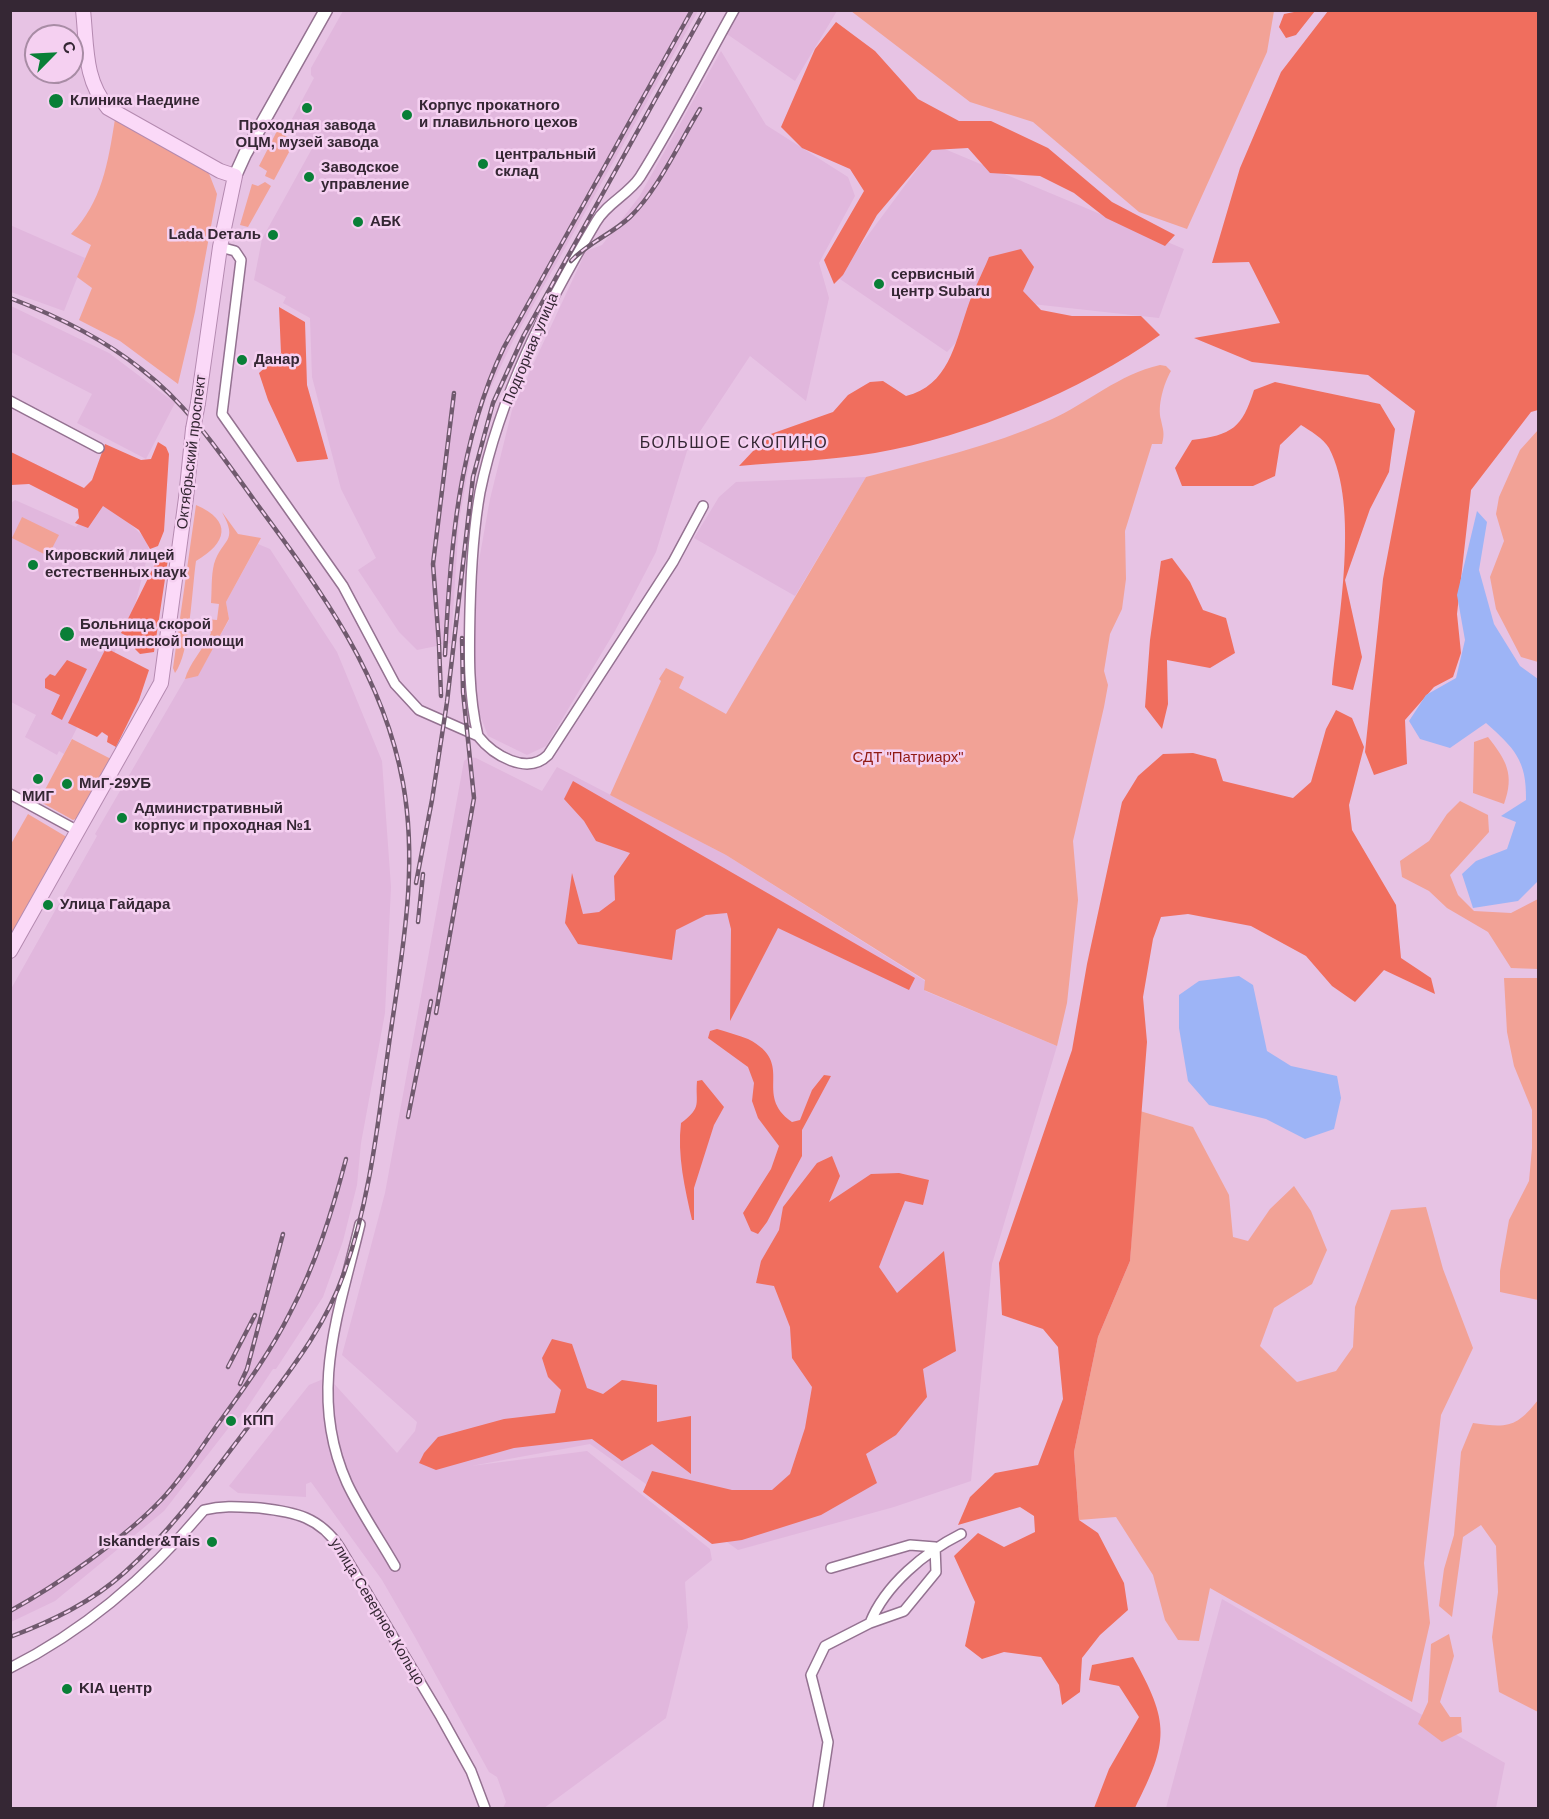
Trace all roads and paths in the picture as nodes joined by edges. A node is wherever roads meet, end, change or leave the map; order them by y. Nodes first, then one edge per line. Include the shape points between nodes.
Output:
1 (83, 10) edge
2 (326, 10) edge
3 (734, 10) edge
4 (236, 176) junction
5 (220, 247) junction
6 (10, 400) edge
7 (99, 448) dead end
8 (703, 506) dead end
9 (478, 736) junction
10 (10, 794) edge
11 (78, 831) junction
12 (10, 951) edge
13 (360, 1224) dead end
14 (961, 1534) dead end
15 (934, 1547) junction
16 (395, 1566) dead end
17 (831, 1569) dead end
18 (870, 1623) junction
19 (10, 1668) edge
20 (485, 1809) edge
21 (818, 1809) edge

1 - 4 main road via 91,81 108,108 220,171
2 - 4 main road, Октябрьский проспект via 244,154
3 - 9 street, Подгорная улица via 639,179 597,219 553,295 522,362 496,434 480,494 471,579 468,684
4 - 5 main road, Октябрьский проспект
5 - 9 street via 235,252 241,260 222,414 343,586 395,684 419,710
5 - 11 main road, Октябрьский проспект, bridge via 162,683
6 - 7 street
8 - 9 street via 673,562 543,761 519,763 492,750
10 - 11 street
11 - 12 main road, Октябрьский проспект
13 - 16 street via 329,1359 327,1416 348,1485
14 - 15 street
15 - 17 street via 910,1545
15 - 18 street via 878,1603
15 - 18 street via 936,1572 904,1611
18 - 21 street via 825,1646 811,1675 828,1742
19 - 20 street, улица Северное Кольцо via 75,1629 144,1576 204,1510 230,1506 298,1513 327,1530 340,1548 441,1717 471,1771

